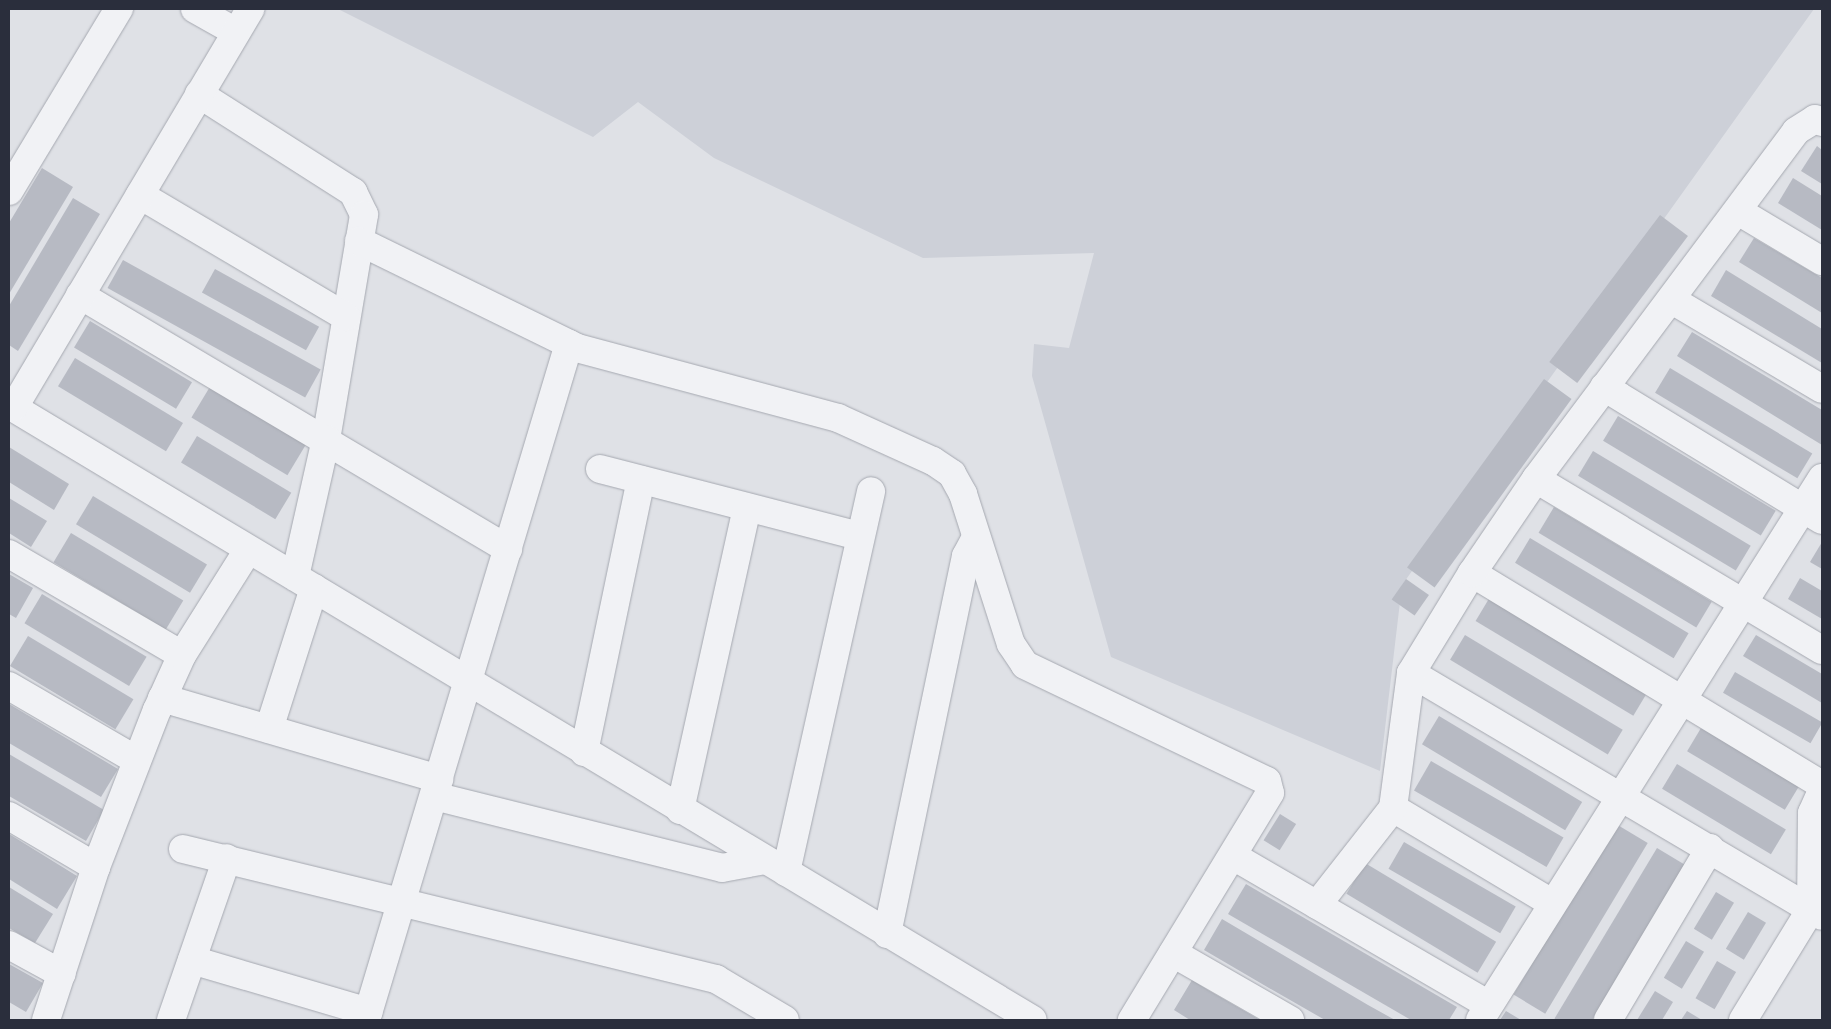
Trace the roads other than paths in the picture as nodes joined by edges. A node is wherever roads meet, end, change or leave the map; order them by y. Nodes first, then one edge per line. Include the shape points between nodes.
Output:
1 (119, 9) edge
2 (195, 9) edge
3 (250, 9) edge
4 (236, 32) junction
5 (199, 94) junction
6 (1822, 122) edge
7 (9, 191) edge
8 (140, 195) junction
9 (1738, 211) junction
10 (359, 241) junction
11 (1822, 261) edge
12 (80, 295) junction
13 (1672, 300) junction
14 (346, 317) junction
15 (570, 344) junction
16 (1604, 387) junction
17 (1822, 389) edge
18 (11, 406) edge
19 (326, 439) junction
20 (600, 469) dead end
21 (1822, 478) edge
22 (1536, 479) junction
23 (641, 480) junction
24 (871, 491) dead end
25 (748, 508) junction
26 (1813, 514) edge
27 (860, 536) junction
28 (975, 539) junction
29 (508, 549) junction
30 (248, 550) junction
31 (9, 554) edge
32 (1472, 573) junction
33 (304, 583) junction
34 (1745, 603) junction
35 (1822, 650) edge
36 (182, 656) junction
37 (1411, 673) junction
38 (468, 683) junction
39 (9, 686) edge
40 (162, 698) junction
41 (1680, 698) junction
42 (269, 730) junction
43 (584, 752) junction
44 (136, 760) junction
45 (1822, 785) edge
46 (437, 787) junction
47 (1822, 790) edge
48 (1620, 794) junction
49 (1393, 808) junction
50 (680, 810) junction
51 (9, 816) edge
52 (1710, 848) junction
53 (183, 849) dead end
54 (1233, 856) junction
55 (227, 858) junction
56 (775, 866) junction
57 (96, 867) junction
58 (402, 900) junction
59 (1552, 903) junction
60 (1316, 905) junction
61 (1816, 912) edge
62 (887, 934) junction
63 (9, 945) edge
64 (1173, 953) junction
65 (192, 960) junction
66 (62, 974) junction
67 (1485, 1013) edge
68 (368, 1016) edge
69 (46, 1020) edge
70 (171, 1020) edge
71 (784, 1020) edge
72 (1033, 1020) edge
73 (1132, 1020) edge
74 (1290, 1020) edge
75 (1608, 1020) edge
76 (1743, 1020) edge

1 - 7 street
2 - 4 street
3 - 4 street
4 - 5 street
5 - 8 street
5 - 10 street via 353,192 364,215
6 - 9 street via 1815,119 1796,131
8 - 12 street
8 - 14 street
9 - 11 street
9 - 13 street
10 - 14 street
10 - 15 street
12 - 18 street
12 - 19 street
13 - 16 street
13 - 17 street
14 - 19 street
15 - 28 street via 838,418 933,461 952,474 963,494
15 - 29 street
16 - 22 street
16 - 26 street
18 - 30 street
19 - 29 street
19 - 33 street
20 - 23 street
21 - 26 street
22 - 32 street
22 - 34 street
23 - 25 street
23 - 43 street
24 - 27 street
25 - 27 street
25 - 50 street
26 - 34 street
27 - 56 street
28 - 54 street via 1011,644 1025,665 1267,781 1270,793
28 - 62 street via 966,556
29 - 38 street
30 - 33 street
30 - 36 street
31 - 36 street
32 - 37 street
32 - 41 street
33 - 38 street
33 - 42 street
34 - 35 street
34 - 41 street
36 - 40 street
37 - 48 street
37 - 49 street
38 - 43 street
38 - 46 street
39 - 44 street
40 - 42 street
40 - 44 street
41 - 45 street
41 - 48 street
42 - 46 street
43 - 50 street
44 - 57 street
46 - 56 street via 722,868
46 - 58 street
47 - 61 street via 1812,813
48 - 52 street
48 - 59 street
49 - 59 street
49 - 60 street
50 - 56 street
51 - 57 street
52 - 61 street
52 - 75 street
53 - 55 street
54 - 60 street
54 - 64 street
55 - 58 street
55 - 65 street
56 - 62 street
57 - 66 street
58 - 68 street
58 - 71 street via 716,979
59 - 67 street
60 - 67 street
61 - 76 street
62 - 72 street
63 - 66 street
64 - 73 street
64 - 74 street
65 - 68 street
65 - 70 street
66 - 69 street

